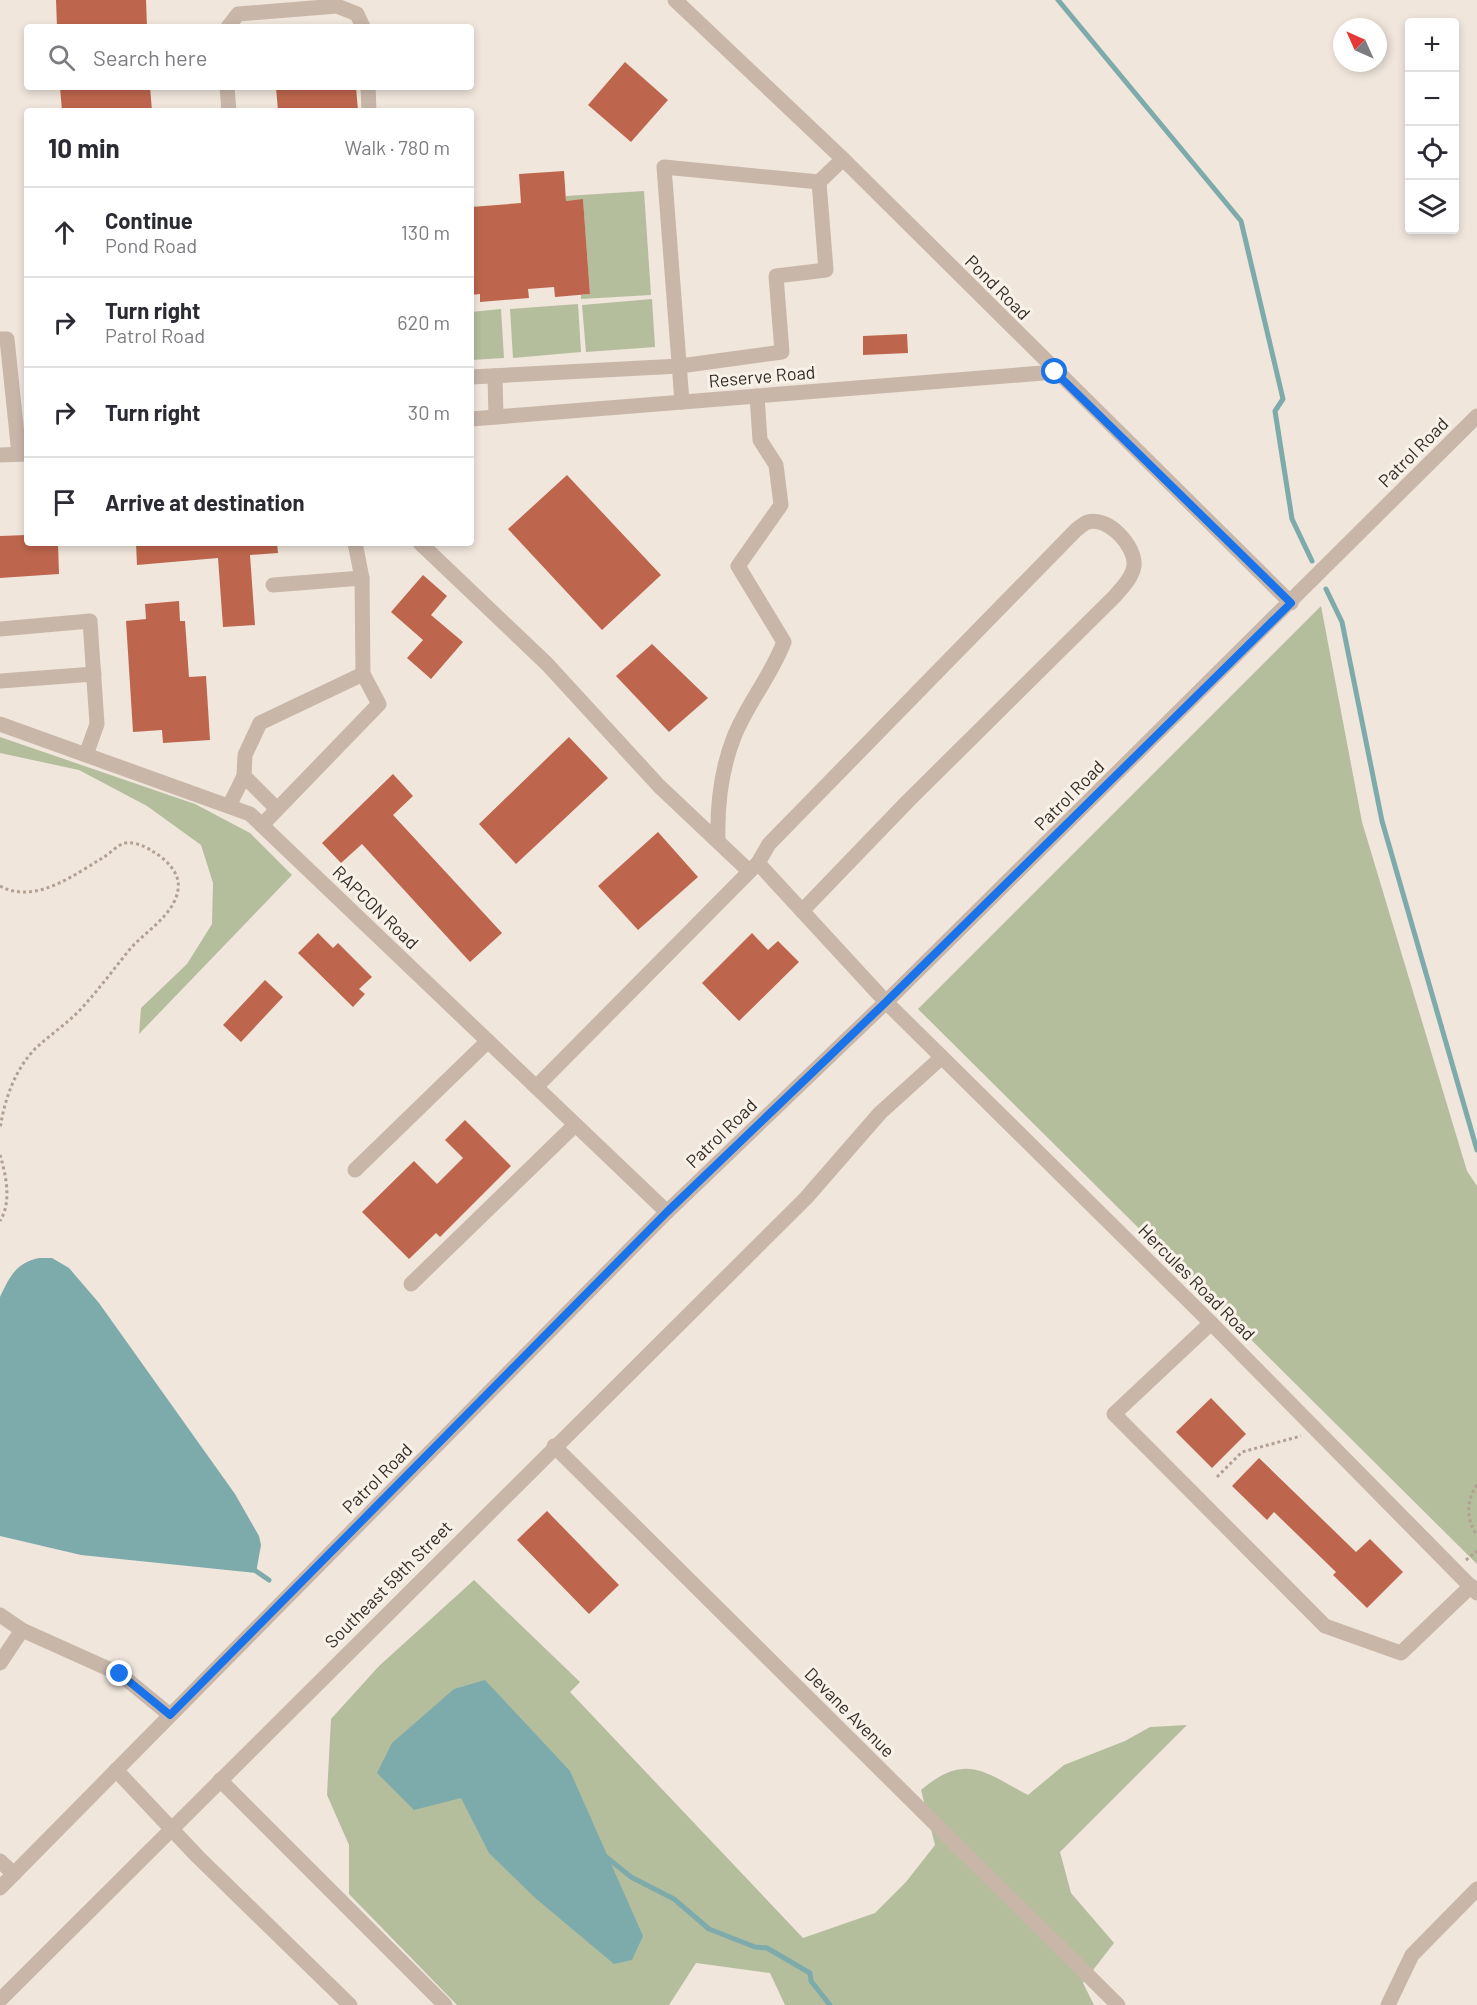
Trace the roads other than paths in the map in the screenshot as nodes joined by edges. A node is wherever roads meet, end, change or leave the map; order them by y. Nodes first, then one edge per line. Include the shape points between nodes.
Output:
1 (675, 0) edge
2 (230, 24) edge
3 (362, 24) edge
4 (227, 90) edge
5 (368, 90) edge
6 (229, 108) edge
7 (369, 108) edge
8 (843, 159) junction
9 (819, 182) junction
10 (0, 339) edge
11 (680, 366) junction
12 (1055, 372) junction
13 (495, 376) junction
14 (474, 378) edge
15 (757, 396) junction
16 (682, 402) junction
17 (1477, 416) edge
18 (496, 417) junction
19 (474, 419) edge
20 (23, 454) edge
21 (0, 455) edge
22 (356, 546) edge
23 (423, 546) edge
24 (362, 578) junction
25 (273, 585) dead end
26 (1291, 603) junction
27 (0, 629) edge
28 (94, 674) junction
29 (363, 674) junction
30 (0, 681) edge
31 (0, 724) edge
32 (86, 755) junction
33 (244, 776) junction
34 (229, 806) junction
35 (277, 810) junction
36 (262, 825) junction
37 (718, 842) junction
38 (754, 867) junction
39 (802, 911) junction
40 (886, 1002) junction
41 (488, 1041) junction
42 (942, 1058) junction
43 (536, 1087) junction
44 (575, 1125) junction
45 (355, 1170) dead end
46 (667, 1212) junction
47 (411, 1284) dead end
48 (1211, 1323) junction
49 (554, 1446) junction
50 (1474, 1589) edge
51 (0, 1615) edge
52 (22, 1630) junction
53 (0, 1663) edge
54 (170, 1715) junction
55 (116, 1770) junction
56 (220, 1779) junction
57 (172, 1828) junction
58 (0, 1861) edge
59 (14, 1874) junction
60 (0, 1888) edge
61 (1477, 1889) edge
62 (4, 1998) edge
63 (350, 2005) edge
64 (446, 2005) edge
65 (1118, 2005) edge
66 (1388, 2005) edge

1 - 8 street, Pond Road
2 - 3 street via 238,14 338,6 357,14
4 - 6 street
5 - 7 street
8 - 9 street
8 - 12 street, Pond Road
9 - 11 street via 826,270 776,276 782,352
9 - 11 street via 664,167
10 - 20 street via 7,339
11 - 13 street
11 - 16 street
12 - 15 street, Reserve Road
12 - 26 street, Pond Road
13 - 14 street
13 - 18 street
15 - 16 street, Reserve Road
15 - 37 street via 760,440 776,465 782,505 738,566 784,642 734,736 717,802
16 - 18 street, Reserve Road
17 - 26 street, Patrol Road
18 - 19 street, Reserve Road
20 - 21 street
22 - 24 street
23 - 37 street, Hercules Road Road via 547,664 659,786
24 - 25 street
24 - 29 street
26 - 40 street, Patrol Road
27 - 28 street via 90,621
28 - 30 street
28 - 32 street via 97,724
29 - 33 street via 260,723 245,755
29 - 35 street via 379,704
31 - 32 street, RAPCON Road
32 - 34 street, RAPCON Road
33 - 34 street
33 - 35 street
34 - 36 street, RAPCON Road via 250,814
35 - 36 street
36 - 41 street, RAPCON Road
37 - 38 street, Hercules Road Road
38 - 39 street, Hercules Road Road
38 - 39 street via 769,844 1076,530 1089,522 1102,523 1124,540 1134,566 1114,597 915,793
38 - 43 street
39 - 40 street, Hercules Road Road
40 - 42 street, Hercules Road Road
40 - 46 street, Patrol Road
41 - 43 street, RAPCON Road
41 - 45 street
42 - 48 street, Hercules Road Road
42 - 49 street, Southeast 59th Street via 880,1113 806,1198
43 - 44 street, RAPCON Road
44 - 46 street, RAPCON Road
44 - 47 street
46 - 54 street, Patrol Road
48 - 50 street, Hercules Road Road
48 - 50 street via 1114,1414 1325,1626 1401,1653
49 - 56 street, Southeast 59th Street
49 - 65 street, Devane Avenue
51 - 52 street
52 - 53 street
52 - 54 street via 120,1674
54 - 55 street, Patrol Road
55 - 57 street
55 - 59 street, Patrol Road
56 - 57 street, Southeast 59th Street
56 - 64 street
57 - 62 street, Southeast 59th Street
57 - 63 street
58 - 59 street
59 - 60 street, Patrol Road
61 - 66 street via 1412,1955

